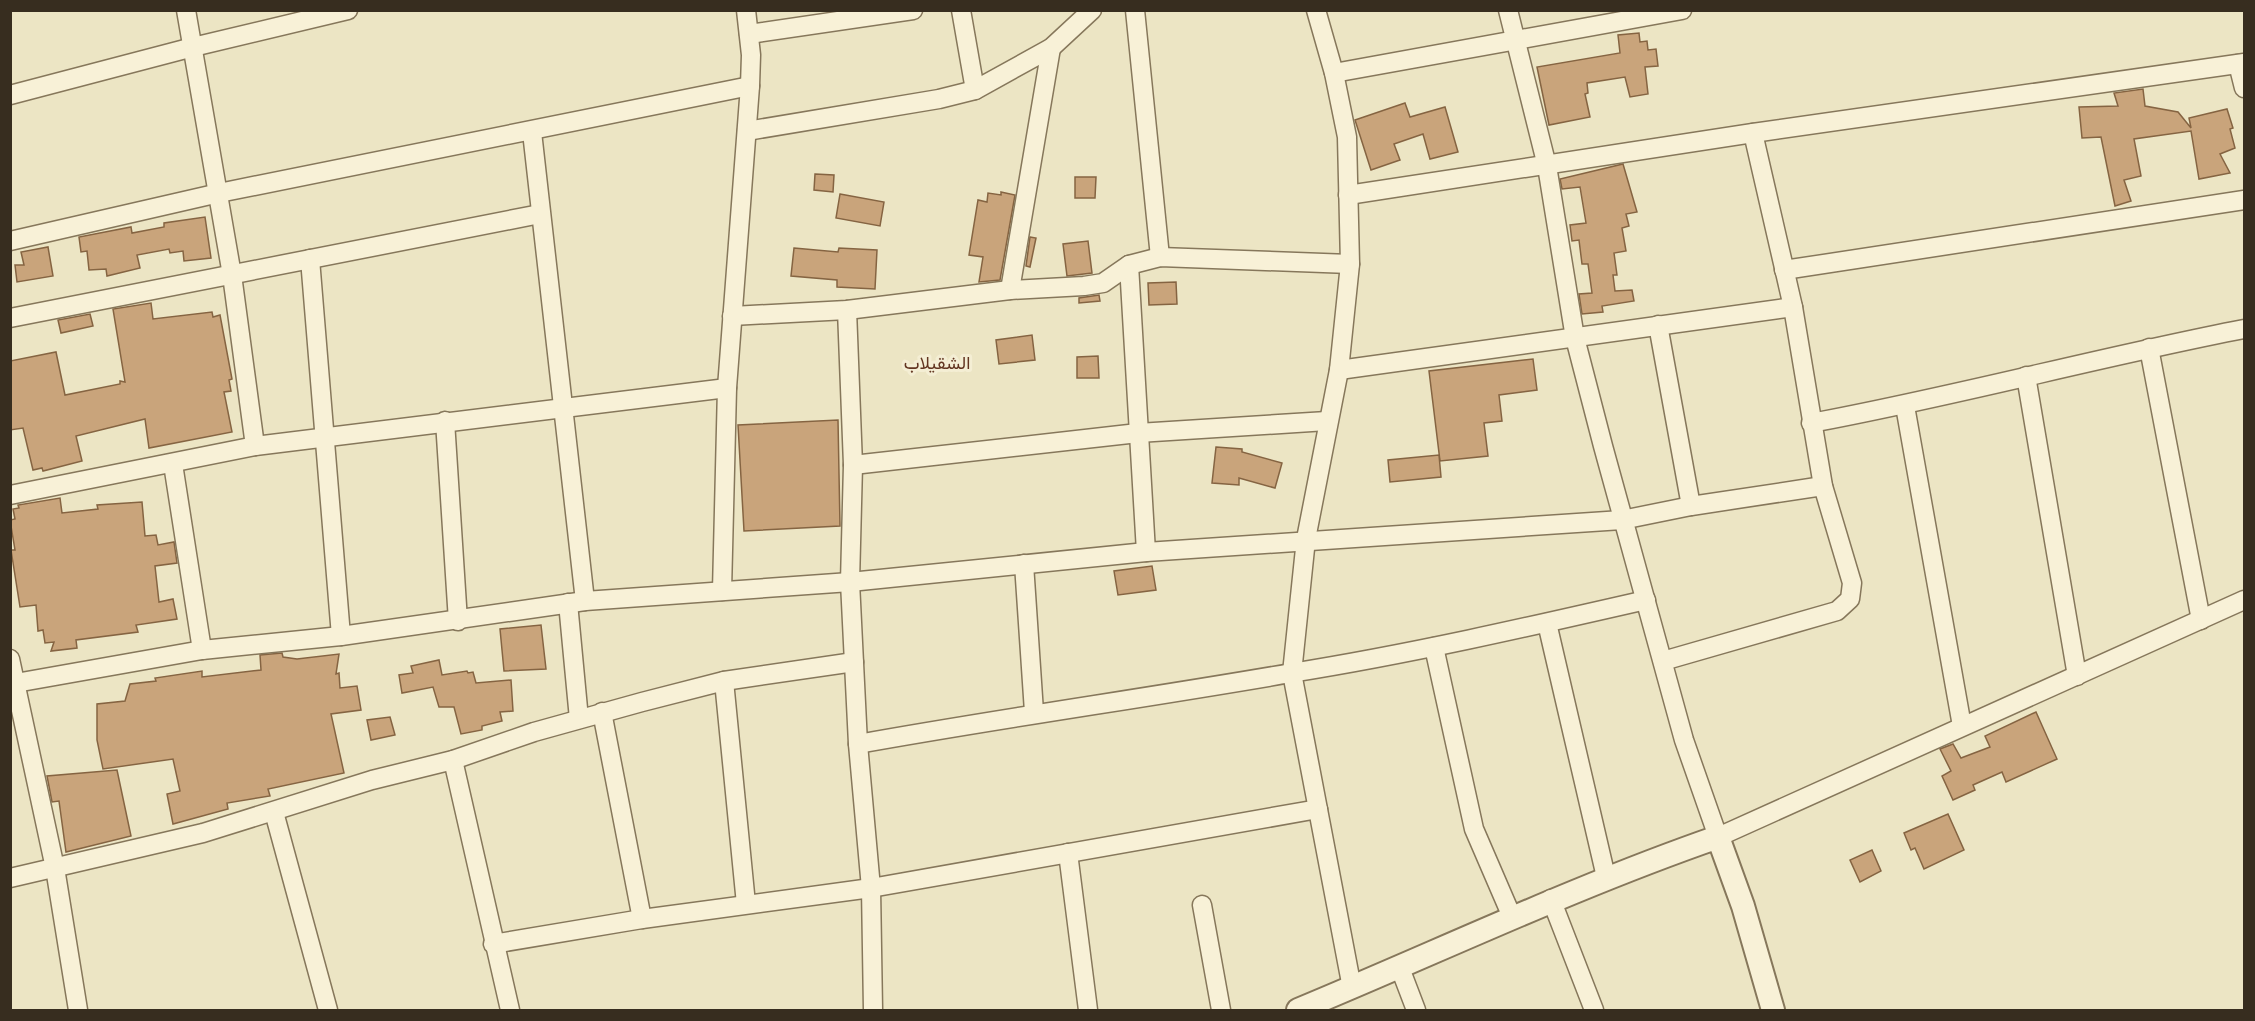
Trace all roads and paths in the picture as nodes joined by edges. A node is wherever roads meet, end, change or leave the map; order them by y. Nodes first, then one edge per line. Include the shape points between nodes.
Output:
1 (186, 10) edge
2 (348, 10) edge
3 (746, 10) edge
4 (913, 10) edge
5 (960, 10) edge
6 (1092, 10) edge
7 (1135, 10) edge
8 (1316, 10) edge
9 (1508, 10) edge
10 (1682, 10) edge
11 (749, 34) junction
12 (1514, 39) junction
13 (192, 47) junction
14 (1051, 48) junction
15 (2241, 63) edge
16 (1334, 73) junction
17 (750, 86) junction
18 (2244, 88) edge
19 (975, 90) junction
20 (10, 95) edge
21 (747, 131) junction
22 (531, 132) junction
23 (1753, 133) junction
24 (1547, 166) junction
25 (219, 193) junction
26 (1348, 195) junction
27 (2244, 200) edge
28 (540, 214) junction
29 (10, 241) edge
30 (1160, 257) junction
31 (310, 259) junction
32 (1350, 264) junction
33 (1129, 265) junction
34 (1784, 270) junction
35 (232, 274) junction
36 (1010, 290) junction
37 (1793, 307) junction
38 (847, 310) junction
39 (732, 316) junction
40 (10, 318) edge
41 (1658, 325) junction
42 (2244, 329) edge
43 (1575, 338) junction
44 (2149, 348) junction
45 (1339, 370) junction
46 (2026, 376) junction
47 (727, 388) junction
48 (1905, 406) junction
49 (565, 407) junction
50 (445, 421) junction
51 (1327, 421) junction
52 (1811, 423) junction
53 (1137, 434) junction
54 (325, 436) junction
55 (255, 446) junction
56 (172, 464) junction
57 (853, 465) junction
58 (1823, 486) junction
59 (10, 495) edge
60 (1691, 506) junction
61 (1622, 520) junction
62 (1306, 539) junction
63 (1146, 552) junction
64 (1024, 564) junction
65 (850, 582) junction
66 (722, 591) junction
67 (1646, 600) junction
68 (2244, 600) edge
69 (577, 602) junction
70 (2201, 620) junction
71 (458, 621) junction
72 (1547, 623) junction
73 (341, 636) junction
74 (1434, 647) junction
75 (202, 650) junction
76 (10, 659) edge
77 (854, 662) junction
78 (1663, 662) junction
79 (1292, 673) junction
80 (2077, 676) junction
81 (724, 681) junction
82 (13, 684) edge
83 (602, 712) junction
84 (1034, 712) junction
85 (579, 719) junction
86 (1962, 726) junction
87 (858, 744) junction
88 (453, 760) junction
89 (1318, 809) junction
90 (274, 812) junction
91 (1718, 837) junction
92 (1068, 853) junction
93 (55, 868) junction
94 (10, 878) edge
95 (1606, 878) junction
96 (871, 888) junction
97 (1551, 899) junction
98 (746, 904) junction
99 (1202, 905) dead end
100 (1512, 917) junction
101 (642, 919) junction
102 (493, 944) junction
103 (1400, 968) junction
104 (1352, 988) junction
105 (78, 1011) edge
106 (328, 1011) edge
107 (510, 1011) edge
108 (873, 1011) edge
109 (1088, 1011) edge
110 (1221, 1011) edge
111 (1298, 1011) edge
112 (1416, 1011) edge
113 (1593, 1011) edge
114 (1773, 1011) edge

1 - 13 street
2 - 13 street
3 - 11 street
4 - 11 street
5 - 19 street
6 - 14 street
7 - 30 street
8 - 16 street
9 - 12 street
10 - 12 street
11 - 17 street
12 - 16 street
12 - 24 street
13 - 20 street
13 - 25 street
14 - 19 street
14 - 36 street
15 - 18 street
15 - 23 street
16 - 26 street via 1347,137
17 - 21 street
17 - 22 street
19 - 21 street
21 - 39 street
22 - 25 street
22 - 28 street
23 - 24 street
23 - 34 street
24 - 26 street
24 - 43 street
25 - 29 street
25 - 35 street
26 - 32 street
27 - 34 street
28 - 31 street
28 - 49 street
30 - 32 street
30 - 33 street
31 - 35 street
31 - 54 street
32 - 45 street
33 - 36 street via 1103,283
33 - 53 street
34 - 37 street
35 - 40 street
35 - 55 street
36 - 38 street
37 - 41 street
37 - 52 street
38 - 39 street
38 - 57 street
39 - 47 street
41 - 43 street
41 - 60 street
42 - 44 street
43 - 45 street
43 - 61 street
44 - 46 street
44 - 70 street
45 - 51 street
46 - 48 street
46 - 80 street
47 - 49 street
47 - 66 street
48 - 52 street
48 - 86 street
49 - 50 street
49 - 69 street
50 - 54 street
50 - 71 street
51 - 53 street
51 - 62 street
52 - 58 street
53 - 57 street
53 - 63 street
54 - 55 street
54 - 73 street
55 - 56 street
56 - 59 street
56 - 75 street
57 - 65 street
58 - 60 street
58 - 78 street via 1852,583 1850,599 1837,611
60 - 61 street
61 - 62 street
61 - 67 street
62 - 63 street
62 - 79 street
63 - 64 street
64 - 65 street
64 - 84 street
65 - 66 street
65 - 77 street
66 - 69 street
67 - 72 street
67 - 78 street
68 - 70 street
69 - 71 street
69 - 85 street
70 - 80 street
71 - 73 street
72 - 74 street
72 - 95 street
73 - 75 street
74 - 79 street
74 - 100 street via 1474,830
75 - 82 street
76 - 82 street
77 - 81 street
77 - 87 street
78 - 91 street via 1684,740
79 - 84 street
79 - 89 street
80 - 86 street
81 - 83 street
81 - 98 street
82 - 93 street
83 - 85 street
83 - 101 street
84 - 87 street
85 - 88 street
86 - 91 street
87 - 96 street
88 - 90 street via 372,780
88 - 102 street
89 - 92 street
89 - 104 street
90 - 93 street
90 - 106 street
91 - 95 street
91 - 114 street via 1743,906
92 - 96 street
92 - 109 street
93 - 94 street
93 - 105 street
95 - 97 street
96 - 98 street
96 - 108 street
97 - 100 street
97 - 113 street
98 - 101 street
99 - 110 street
100 - 103 street
101 - 102 street
102 - 107 street
103 - 104 street
103 - 112 street
104 - 111 street

